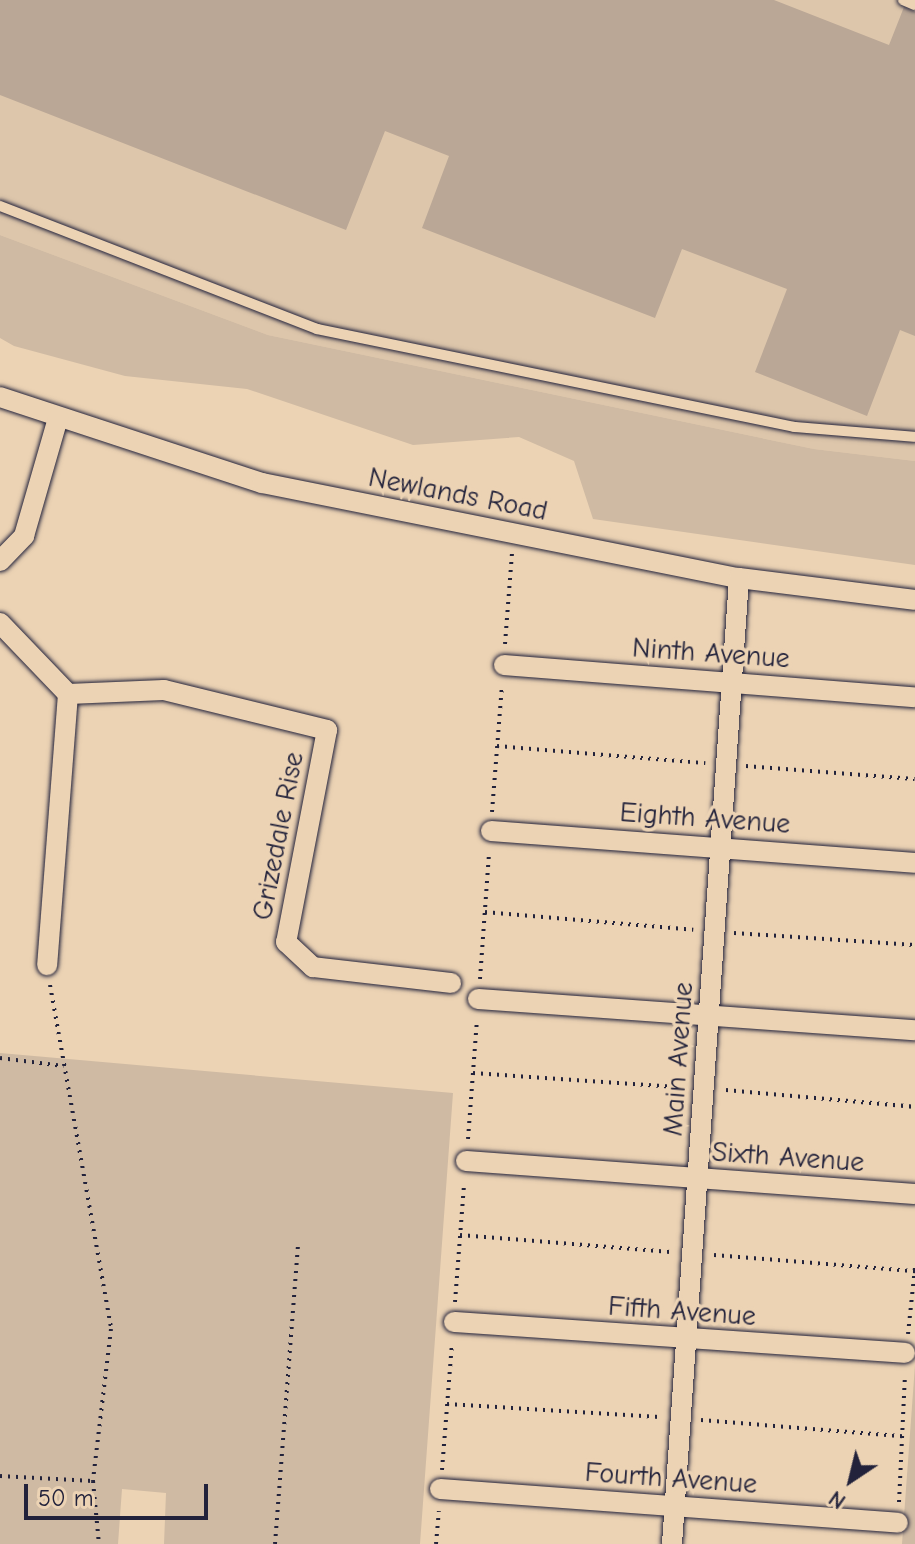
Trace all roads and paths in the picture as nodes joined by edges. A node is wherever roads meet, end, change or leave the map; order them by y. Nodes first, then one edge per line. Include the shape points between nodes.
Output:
1 (903, 0) edge
2 (915, 5) edge
3 (0, 206) edge
4 (0, 397) edge
5 (58, 418) junction
6 (915, 437) edge
7 (513, 533) junction
8 (0, 561) edge
9 (739, 578) junction
10 (915, 600) edge
11 (0, 623) edge
12 (504, 665) junction
13 (732, 682) junction
14 (68, 694) junction
15 (915, 697) edge
16 (491, 831) junction
17 (720, 846) junction
18 (915, 863) edge
19 (47, 965) joint
20 (451, 983) dead end
21 (478, 999) junction
22 (709, 1016) junction
23 (915, 1030) edge
24 (0, 1058) edge
25 (64, 1066) junction
26 (466, 1161) junction
27 (697, 1179) junction
28 (915, 1194) edge
29 (298, 1247) dead end
30 (915, 1267) edge
31 (454, 1322) junction
32 (686, 1340) junction
33 (905, 1353) junction
34 (0, 1476) edge
35 (93, 1481) junction
36 (440, 1489) junction
37 (675, 1506) junction
38 (898, 1523) joint
39 (99, 1544) edge
40 (275, 1544) edge
41 (436, 1544) edge
42 (672, 1544) edge

1 - 2 lane
3 - 6 lane via 317,329 794,427
4 - 5 street, Newlands Road
5 - 7 street, Newlands Road via 262,483
5 - 8 street via 24,536
7 - 9 street, Newlands Road
7 - 12 path
9 - 10 street, Newlands Road
9 - 13 street, Main Avenue
11 - 14 street
12 - 13 street, Ninth Avenue
12 - 16 path
13 - 15 street, Ninth Avenue
13 - 17 street, Main Avenue
14 - 19 street
14 - 20 street, Grizedale Rise via 164,690 327,730 286,942 313,967
16 - 17 street, Eighth Avenue
16 - 21 path
17 - 18 street, Eighth Avenue
17 - 22 street, Main Avenue
19 - 25 path
21 - 22 street
21 - 26 path
22 - 23 street
22 - 27 street, Main Avenue
24 - 25 path
25 - 35 path via 111,1329
26 - 27 street, Sixth Avenue
26 - 31 path
27 - 28 street, Sixth Avenue
27 - 32 street, Main Avenue
29 - 40 path
30 - 33 path
31 - 32 street, Fifth Avenue
31 - 36 path
32 - 33 street, Fifth Avenue
32 - 37 street, Main Avenue
33 - 38 path
34 - 35 path
35 - 39 path
36 - 37 street, Fourth Avenue
36 - 41 path
37 - 38 street, Fourth Avenue
37 - 42 street, Main Avenue

